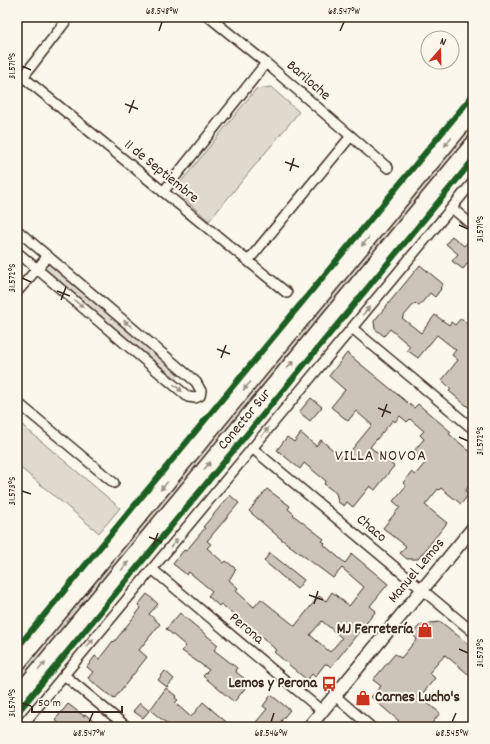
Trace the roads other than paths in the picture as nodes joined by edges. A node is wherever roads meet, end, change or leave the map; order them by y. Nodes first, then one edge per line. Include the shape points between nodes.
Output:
1 (69, 17) edge
2 (209, 17) edge
3 (266, 64) junction
4 (20, 74) edge
5 (473, 112) edge
6 (351, 136) junction
7 (473, 144) edge
8 (388, 168) dead end
9 (473, 182) edge
10 (163, 192) junction
11 (452, 208) junction
12 (473, 226) edge
13 (17, 230) edge
14 (17, 252) edge
15 (48, 256) junction
16 (248, 261) junction
17 (37, 269) junction
18 (17, 292) edge
19 (287, 293) dead end
20 (352, 328) junction
21 (17, 402) edge
22 (473, 429) edge
23 (252, 448) junction
24 (114, 483) dead end
25 (473, 528) edge
26 (152, 568) junction
27 (422, 590) junction
28 (473, 632) edge
29 (17, 664) edge
30 (64, 675) junction
31 (17, 696) edge
32 (334, 696) junction
33 (322, 711) junction
34 (21, 727) edge
35 (127, 727) edge
36 (308, 727) edge
37 (371, 727) edge

1 - 4 street
2 - 3 street, Bariloche
3 - 6 street, Bariloche
3 - 10 street
4 - 10 street, 11 de Septiembre
5 -> 29 main road, Conector Sur
6 - 8 street, Bariloche
6 - 16 street
31 -> 7 main road, Conector Sur
9 - 11 street
10 - 16 street, 11 de Septiembre
11 - 12 street
20 -> 11 street
13 - 15 street
14 - 17 street
15 - 17 street
17 -> 15 street via 188,397 200,396 201,391 196,382
16 - 19 street, 11 de Septiembre
17 - 18 street
20 - 22 street
23 -> 20 street
21 - 24 street
26 -> 23 street
23 - 27 street, Chaco
25 - 27 street, Manuel Lemos
30 -> 26 street
26 - 33 street, Perona
27 - 28 street, Chaco
27 - 32 street, Manuel Lemos
30 - 34 street
30 - 35 street
32 - 33 street, Manuel Lemos
32 - 37 street
33 - 36 street, Manuel Lemos

